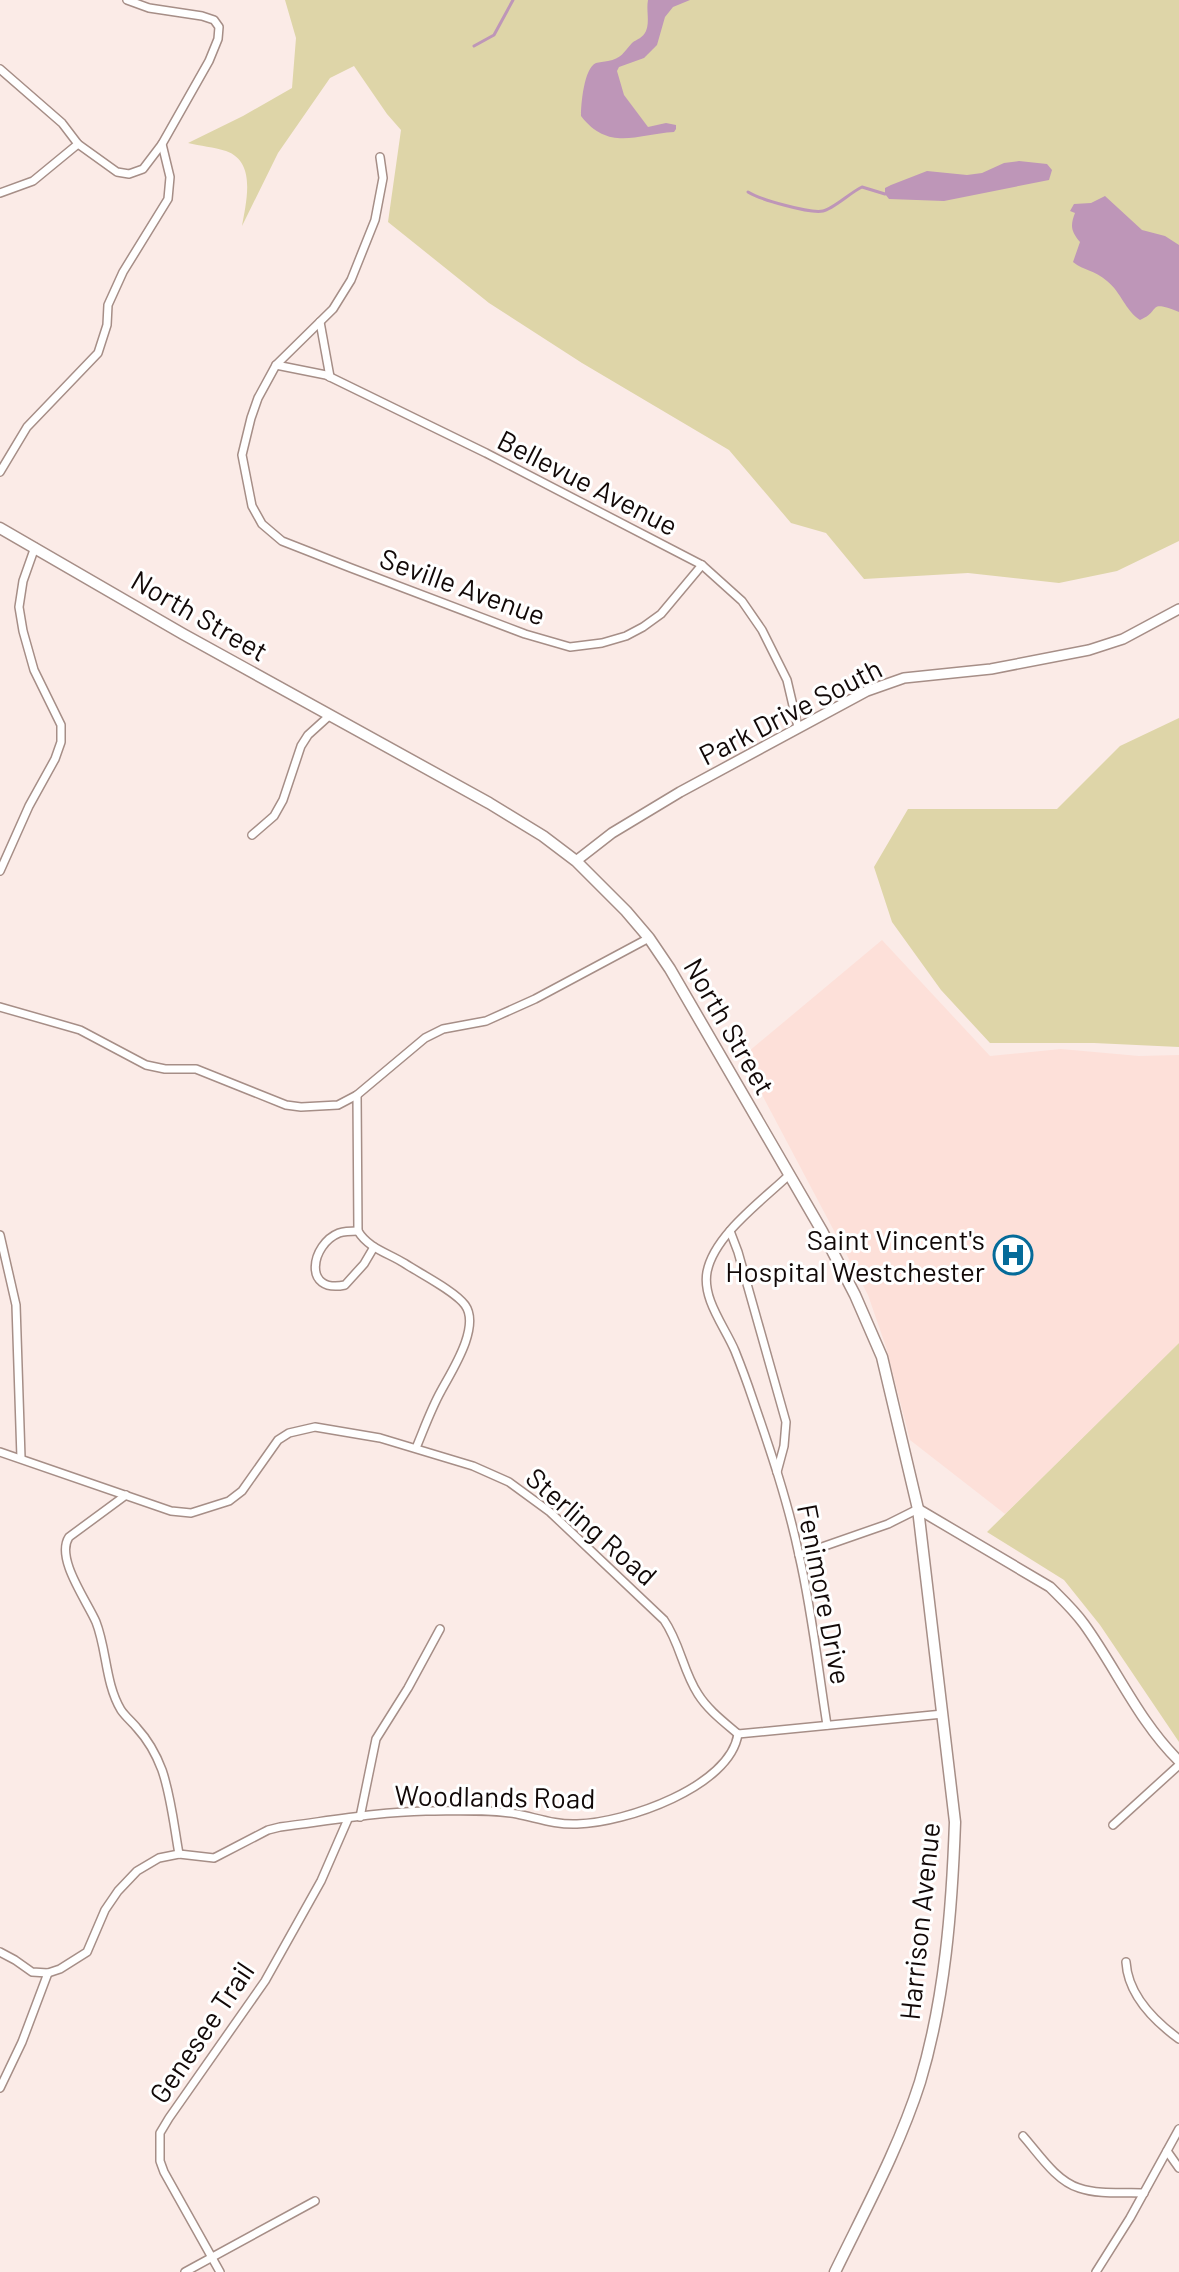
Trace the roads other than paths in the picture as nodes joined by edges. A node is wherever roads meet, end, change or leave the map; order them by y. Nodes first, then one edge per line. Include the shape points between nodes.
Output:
1 (127, 0) edge
2 (0, 69) edge
3 (78, 144) junction
4 (162, 144) junction
5 (380, 157) dead end
6 (0, 193) edge
7 (320, 322) junction
8 (276, 365) junction
9 (330, 377) junction
10 (0, 472) edge
11 (0, 528) edge
12 (35, 547) junction
13 (702, 565) junction
14 (1179, 609) edge
15 (329, 716) junction
16 (798, 727) junction
17 (252, 835) dead end
18 (576, 861) junction
19 (0, 871) edge
20 (649, 938) junction
21 (0, 1007) edge
22 (357, 1095) junction
23 (789, 1175) junction
24 (358, 1231) junction
25 (730, 1231) junction
26 (0, 1235) edge
27 (374, 1247) junction
28 (416, 1448) junction
29 (0, 1452) edge
30 (21, 1458) junction
31 (776, 1473) junction
32 (126, 1495) junction
33 (918, 1509) junction
34 (799, 1555) junction
35 (440, 1629) dead end
36 (943, 1714) junction
37 (827, 1725) junction
38 (738, 1734) junction
39 (1179, 1763) edge
40 (360, 1817) junction
41 (348, 1819) junction
42 (1113, 1825) dead end
43 (179, 1854) junction
44 (0, 1952) edge
45 (1126, 1962) dead end
46 (48, 1973) junction
47 (1179, 2039) edge
48 (0, 2088) edge
49 (1179, 2129) edge
50 (1023, 2136) dead end
51 (1167, 2151) junction
52 (1179, 2168) edge
53 (1144, 2193) junction
54 (315, 2201) dead end
55 (211, 2257) junction
56 (1099, 2270) edge
57 (185, 2272) edge
58 (220, 2272) edge
59 (835, 2272) edge

1 - 4 street via 202,16 219,27 209,61
2 - 3 street via 62,123
3 - 4 street via 117,172 129,174 144,171
3 - 6 street via 27,185
4 - 10 street via 170,177 168,199 108,305 98,353 27,427
5 - 7 street via 383,178 375,220 347,288
7 - 8 street
7 - 9 street
8 - 9 street, Bellevue Avenue
8 - 13 street, Seville Avenue via 258,398 242,455 252,506 262,524 282,541 570,647 602,643 643,627 661,614
9 - 13 street, Bellevue Avenue
11 - 12 main road, North Street
12 - 15 main road, North Street
12 - 19 street via 19,607 34,670 61,725 61,742
13 - 16 street, Bellevue Avenue via 742,601 762,630 787,680
14 - 16 street, Park Drive South via 1123,639 1089,650 898,680
15 - 17 street via 301,746 274,816
15 - 18 main road, North Street via 499,809
16 - 18 street, Park Drive South via 612,833
18 - 20 main road, North Street
20 - 22 street via 486,1021 425,1038
20 - 23 main road, North Street
21 - 22 street via 80,1030 146,1065 196,1069 286,1105 338,1105
22 - 24 street
23 - 25 street, Fenimore Drive
23 - 33 main road, North Street via 855,1295 882,1357
24 - 27 street
24 - 27 street via 341,1232 320,1250 315,1269 321,1282 345,1285
25 - 31 street, Fenimore Drive via 786,1422
25 - 31 street, Fenimore Drive via 708,1269 708,1295 736,1353
26 - 30 street via 16,1305
27 - 28 street via 454,1295 470,1317 461,1355
28 - 32 street, Sterling Road via 326,1428 302,1429 278,1440 242,1491 217,1506 191,1513 171,1511
28 - 38 street, Sterling Road via 509,1482 550,1512 664,1620 697,1692
29 - 30 street, Sterling Road
30 - 32 street, Sterling Road
31 - 34 street, Fenimore Drive
32 - 43 street via 69,1537 64,1552 96,1623 113,1694 154,1750 163,1773
33 - 34 street
33 - 36 main road, Harrison Avenue
33 - 39 street via 1050,1587 1068,1604
34 - 37 street, Fenimore Drive
35 - 40 street, Woodlands Road via 376,1739
36 - 37 street
36 - 59 main road, Harrison Avenue via 955,1822 936,2019 899,2138
37 - 38 street
38 - 40 street, Woodlands Road via 729,1757 690,1790 619,1819 575,1825 517,1814 436,1811
39 - 42 street
40 - 41 street, Woodlands Road
41 - 43 street, Woodlands Road via 268,1830 214,1858
41 - 55 street, Genesee Trail via 321,1881 265,1981 160,2133 164,2172
43 - 46 street, Woodlands Road via 137,1871 105,1910 87,1952
44 - 46 street via 32,1972
45 - 47 street via 1139,2000
46 - 48 street
49 - 51 street
50 - 53 street via 1069,2184
51 - 52 street
51 - 53 street
53 - 56 street
54 - 55 street
55 - 57 street
55 - 58 street, Genesee Trail

